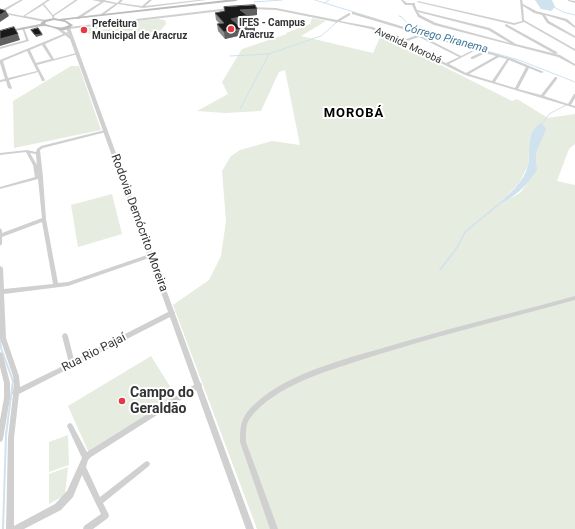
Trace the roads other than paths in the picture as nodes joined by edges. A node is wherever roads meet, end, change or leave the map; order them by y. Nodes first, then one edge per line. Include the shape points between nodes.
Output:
1 (22, 0) edge
2 (49, 0) edge
3 (77, 0) edge
4 (93, 0) edge
5 (122, 0) edge
6 (151, 0) edge
7 (176, 0) edge
8 (204, 0) edge
9 (236, 0) edge
10 (402, 0) edge
11 (521, 0) edge
12 (569, 0) edge
13 (104, 1) edge
14 (417, 1) edge
15 (575, 2) edge
16 (43, 4) junction
17 (116, 4) junction
18 (172, 4) junction
19 (412, 4) junction
20 (445, 4) dead end
21 (181, 5) junction
22 (521, 6) junction
23 (143, 7) junction
24 (441, 7) junction
25 (514, 7) dead end
26 (246, 8) edge
27 (149, 9) junction
28 (234, 9) edge
29 (138, 10) junction
30 (415, 10) junction
31 (0, 12) edge
32 (422, 12) junction
33 (353, 13) dead end
34 (102, 14) junction
35 (349, 14) dead end
36 (418, 14) junction
37 (489, 14) dead end
38 (175, 15) junction
39 (543, 15) junction
40 (24, 16) junction
41 (54, 17) junction
42 (77, 18) junction
43 (486, 18) junction
44 (61, 19) junction
45 (69, 22) junction
46 (336, 22) junction
47 (502, 22) junction
48 (522, 22) junction
49 (44, 23) junction
50 (514, 24) junction
51 (511, 27) junction
52 (575, 27) edge
53 (23, 28) junction
54 (68, 28) junction
55 (59, 29) junction
56 (0, 33) edge
57 (69, 33) junction
58 (427, 35) junction
59 (418, 36) junction
60 (575, 36) edge
61 (508, 39) junction
62 (402, 42) junction
63 (504, 42) junction
64 (43, 44) junction
65 (461, 45) junction
66 (517, 46) junction
67 (0, 48) edge
68 (28, 50) junction
69 (475, 50) junction
70 (550, 50) junction
71 (575, 50) edge
72 (449, 52) junction
73 (484, 52) junction
74 (546, 53) junction
75 (76, 54) junction
76 (497, 56) junction
77 (462, 57) junction
78 (560, 57) junction
79 (472, 58) dead end
80 (53, 60) junction
81 (508, 60) junction
82 (0, 61) edge
83 (36, 64) junction
84 (447, 64) junction
85 (575, 65) edge
86 (528, 67) junction
87 (39, 71) junction
88 (542, 72) dead end
89 (466, 74) junction
90 (556, 78) dead end
91 (7, 79) junction
92 (43, 80) dead end
93 (0, 81) edge
94 (493, 82) junction
95 (10, 88) dead end
96 (517, 88) junction
97 (542, 96) junction
98 (575, 96) edge
99 (569, 105) junction
100 (575, 107) edge
101 (105, 131) junction
102 (27, 151) junction
103 (38, 152) junction
104 (0, 154) edge
105 (39, 177) junction
106 (0, 188) edge
107 (44, 220) junction
108 (0, 234) edge
109 (0, 244) edge
110 (150, 256) junction
111 (0, 268) edge
112 (56, 286) junction
113 (0, 291) edge
114 (575, 298) edge
115 (172, 313) junction
116 (64, 336) dead end
117 (0, 355) edge
118 (1, 363) edge
119 (72, 364) junction
120 (199, 385) junction
121 (15, 393) junction
122 (7, 398) junction
123 (0, 402) edge
124 (70, 426) dead end
125 (0, 440) edge
126 (86, 458) junction
127 (147, 464) dead end
128 (82, 467) junction
129 (99, 502) junction
130 (10, 529) edge
131 (16, 529) edge
132 (87, 529) edge
133 (250, 529) edge
134 (274, 529) edge

1 - 31 street
2 - 16 street
3 - 41 street
4 - 13 street
5 - 17 street
6 - 23 street
7 - 18 street
8 - 18 street
9 - 21 main road
10 - 19 street via 404,3
11 - 22 street
12 - 15 street
13 - 17 street
13 - 42 street
14 - 19 street
14 - 24 street
16 - 40 street
16 - 41 street
17 - 23 street
17 - 34 street
18 - 23 street
19 - 30 street
20 - 24 street
21 - 27 main road
21 - 38 street
22 - 25 street
22 - 39 street
22 - 48 street
23 - 27 street
23 - 29 street
24 - 43 street
26 - 46 street, Avenida Morobá via 269,8
27 - 29 main road
28 - 38 street
29 - 34 main road
30 - 32 street
30 - 36 street
31 - 40 street
32 - 36 street
32 - 61 street via 489,28
33 - 58 street
34 - 42 main road
35 - 46 street
36 - 63 street via 442,26
37 - 43 street
38 - 54 street
39 - 52 street via 563,19
39 - 60 street via 548,22
40 - 49 street
41 - 44 main road
41 - 49 main road
42 - 44 main road
42 - 45 main road
43 - 47 street
44 - 45 main road
45 - 54 main road via 71,25
46 - 62 street, Avenida Morobá via 372,28
47 - 50 street
47 - 51 street
48 - 50 street
48 - 71 street
49 - 53 main road
49 - 55 main road
50 - 51 street
51 - 70 street
53 - 56 main road
53 - 67 street via 28,39
54 - 55 main road
54 - 57 street, Rodovia Demócrito Moreira
55 - 57 street, Rodovia Demócrito Moreira
57 - 64 street
57 - 75 street, Rodovia Demócrito Moreira
58 - 59 street
58 - 65 street
59 - 62 street
59 - 72 street
61 - 63 street
61 - 66 street
62 - 84 street, Avenida Morobá
63 - 66 street
64 - 68 street
64 - 80 street
65 - 69 street
65 - 72 street
66 - 74 street
68 - 82 street
68 - 83 street
69 - 73 street
69 - 77 street
70 - 74 street
70 - 78 street
72 - 77 street
73 - 76 street
73 - 79 street
74 - 78 street
75 - 80 street
75 - 101 street, Rodovia Demócrito Moreira
76 - 81 street
76 - 89 street
77 - 84 street
78 - 85 street
80 - 83 street
81 - 86 street
81 - 94 street
82 - 91 street
83 - 87 street
84 - 89 street, Avenida Morobá
86 - 88 street
86 - 96 street
87 - 91 street
87 - 92 street
89 - 94 street, Avenida Morobá
90 - 97 street
91 - 93 street
91 - 95 street
94 - 96 street, Avenida Morobá
96 - 97 street, Avenida Morobá
97 - 99 street, Avenida Morobá
98 - 99 street
99 - 100 street, Avenida Morobá
101 - 103 street via 42,147
101 - 110 street, Rodovia Demócrito Moreira
102 - 103 street
102 - 104 street
102 - 105 street
103 - 105 street
105 - 106 street
105 - 107 street
107 - 108 street
107 - 112 street
108 - 109 street
110 - 112 street
110 - 115 street, Rodovia Demócrito Moreira
111 - 113 street
112 - 113 street
113 - 121 street via 3,338 16,376
114 - 134 street via 421,338 312,373 266,399 248,416 242,428 243,442
115 - 119 street, Rua Rio Pajaí
115 - 120 street, Rodovia Demócrito Moreira
116 - 119 street
117 - 118 street
118 - 122 street via 7,383
119 - 121 street, Rua Rio Pajaí
120 - 126 street
120 - 133 street, Rodovia Demócrito Moreira
121 - 130 street via 11,438
122 - 123 street
122 - 125 street
124 - 126 street
126 - 128 street
127 - 129 street
128 - 129 street
128 - 131 street via 70,494 58,508
129 - 132 street via 105,515

